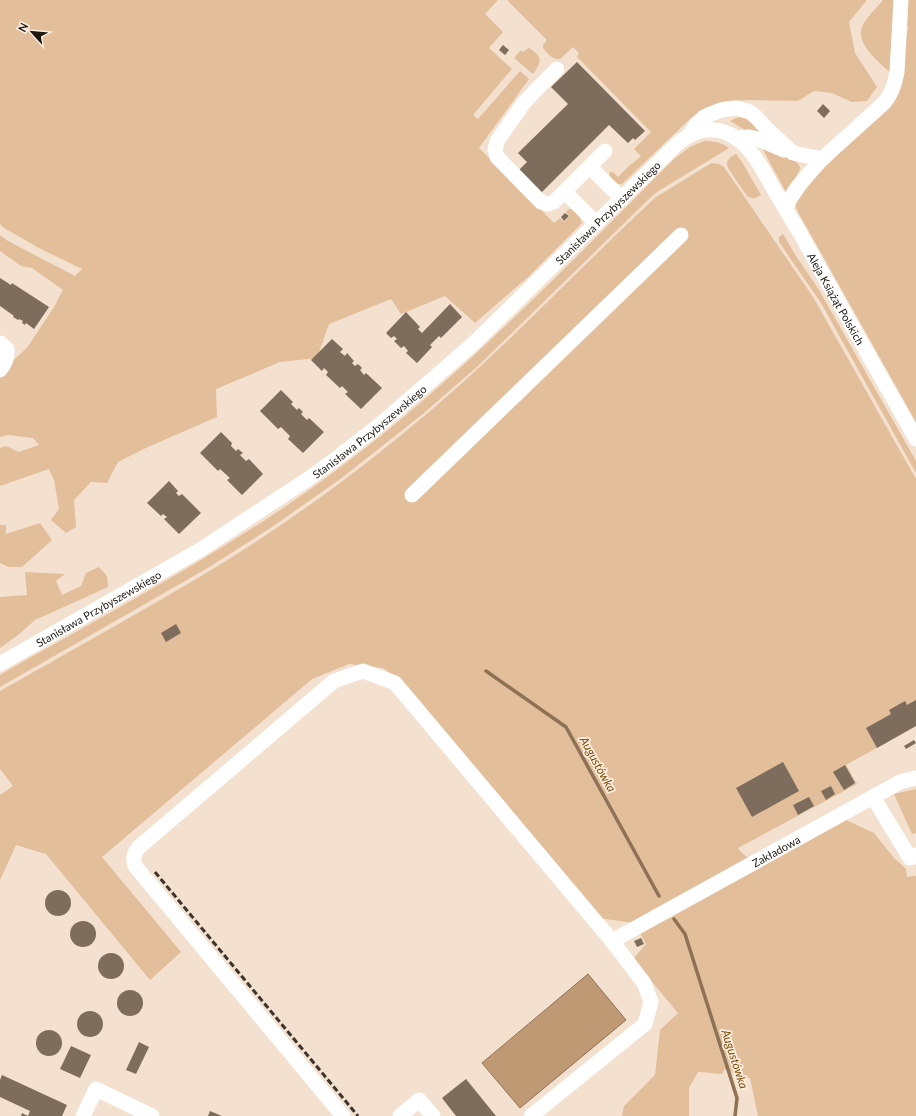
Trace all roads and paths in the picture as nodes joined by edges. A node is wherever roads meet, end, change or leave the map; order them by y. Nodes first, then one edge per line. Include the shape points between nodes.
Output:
1 (901, 0) edge
2 (557, 69) dead end
3 (689, 136) junction
4 (736, 138) junction
5 (605, 151) dead end
6 (793, 153) junction
7 (822, 158) junction
8 (756, 159) joint
9 (590, 167) junction
10 (565, 192) junction
11 (622, 199) junction
12 (785, 208) junction
13 (596, 224) junction
14 (681, 235) dead end
15 (0, 343) edge
16 (0, 370) edge
17 (916, 439) edge
18 (412, 495) dead end
19 (0, 664) edge
20 (916, 778) edge
21 (873, 797) junction
22 (916, 855) edge
23 (612, 941) junction
24 (83, 1116) edge
25 (152, 1116) edge
26 (343, 1116) edge
27 (400, 1116) edge
28 (433, 1116) edge
29 (531, 1116) edge

1 - 7 street via 897,72 893,89 884,103
2 - 10 street via 523,104 497,142 495,150 497,157 541,202 552,204
3 - 4 street, Stanisława Przybyszewskiego via 703,130 715,130
3 - 6 street, Stanisława Przybyszewskiego via 704,117 721,110 736,108 750,112
3 - 11 street, Stanisława Przybyszewskiego via 678,143
4 - 6 street via 758,139
4 - 8 street, Stanisława Przybyszewskiego
5 - 9 street
6 - 7 street
7 - 12 street via 797,187
8 - 12 street, Aleja Książąt Polskich
9 - 10 street
9 - 11 street
10 - 13 street
11 - 13 street, Stanisława Przybyszewskiego
12 - 17 street, Aleja Książąt Polskich
13 - 19 street, Stanisława Przybyszewskiego via 447,367 378,426 325,466 200,550
14 - 18 street
15 - 16 street via 7,349 8,354
20 - 21 street, Zakładowa via 900,782
21 - 22 street via 910,858
21 - 23 street, Zakładowa
23 - 26 street via 395,683 364,671 334,681 139,847 133,857 135,866
23 - 29 street via 644,982 651,1002 645,1024
24 - 25 street via 96,1089
27 - 28 street via 419,1100

